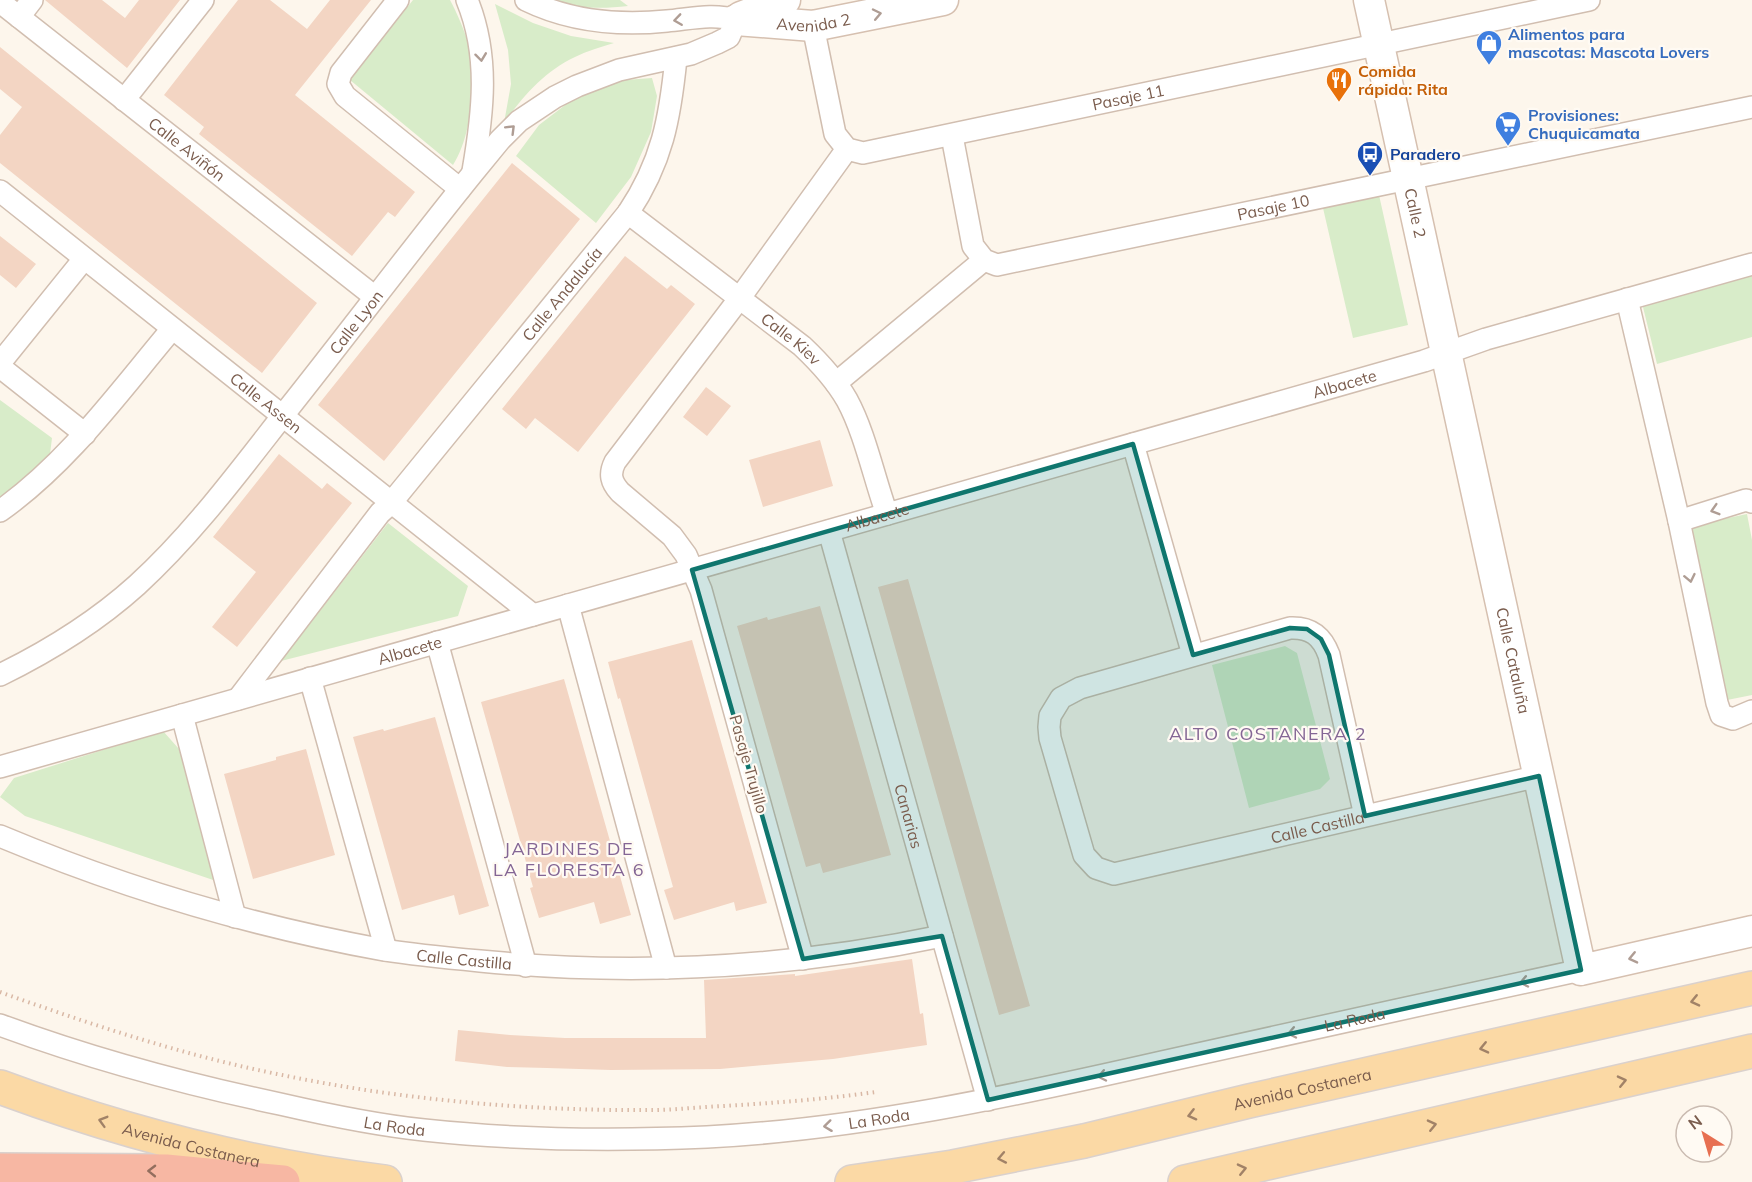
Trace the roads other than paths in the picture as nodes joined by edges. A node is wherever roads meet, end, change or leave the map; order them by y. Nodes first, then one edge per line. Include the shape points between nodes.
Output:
1 (32, 0) edge
2 (203, 0) edge
3 (398, 0) edge
4 (467, 0) edge
5 (526, 0) edge
6 (785, 0) edge
7 (943, 0) edge
8 (1369, 0) edge
9 (1589, 0) edge
10 (0, 2) edge
11 (733, 10) edge
12 (19, 17) junction
13 (813, 26) junction
14 (1378, 45) junction
15 (676, 58) junction
16 (124, 100) junction
17 (1752, 106) edge
18 (952, 136) junction
19 (847, 149) junction
20 (1408, 179) junction
21 (466, 181) junction
22 (0, 191) edge
23 (628, 213) junction
24 (84, 259) junction
25 (984, 260) junction
26 (1752, 264) edge
27 (375, 297) junction
28 (739, 298) junction
29 (1627, 298) junction
30 (172, 328) junction
31 (1445, 354) junction
32 (0, 365) edge
33 (836, 383) junction
34 (282, 417) junction
35 (85, 434) junction
36 (1133, 444) junction
37 (1752, 502) edge
38 (391, 503) junction
39 (0, 511) edge
40 (887, 514) junction
41 (1678, 520) junction
42 (830, 531) junction
43 (692, 570) junction
44 (568, 605) junction
45 (533, 615) junction
46 (437, 642) junction
47 (1193, 655) junction
48 (0, 675) edge
49 (310, 678) junction
50 (238, 699) junction
51 (1752, 711) edge
52 (182, 715) junction
53 (0, 767) edge
54 (1539, 776) junction
55 (1365, 816) junction
56 (0, 836) edge
57 (235, 917) junction
58 (1752, 931) edge
59 (942, 936) junction
60 (386, 950) junction
61 (803, 959) junction
62 (526, 966) junction
63 (666, 968) junction
64 (1581, 969) junction
65 (1752, 988) edge
66 (0, 1025) edge
67 (1752, 1051) edge
68 (0, 1087) edge
69 (988, 1100) junction
70 (0, 1170) edge
71 (273, 1182) edge
72 (283, 1182) edge
73 (385, 1182) edge
74 (852, 1182) edge
75 (1185, 1182) edge

1 - 12 street
2 - 16 street
3 - 21 street via 341,73 338,84 345,96
4 -> 21 street via 477,30 483,102
11 -> 5 street via 724,16 606,23 559,13
6 - 11 street, Avenida 2
13 -> 7 street, Avenida 2
8 - 14 street, Calle 2
9 - 14 street, Pasaje 11
10 - 12 street, Calle Aviñón
11 - 13 street, Avenida 2
11 - 15 street, Calle Lyon via 729,37
12 - 16 street, Calle Aviñón
13 - 19 street via 833,126 838,140
14 - 18 street, Pasaje 11
14 - 20 street, Calle 2
21 -> 15 street, Calle Lyon via 519,121 555,97 619,70
15 - 23 street, Calle Andalucía via 663,141 642,192
16 - 27 street, Calle Aviñón
17 - 20 street, Pasaje 10
18 - 19 street, Pasaje 11 via 869,153
18 - 25 street via 973,246
19 - 28 street
20 - 25 street, Pasaje 10 via 1003,264
20 - 31 street, Calle 2
21 - 27 street, Calle Lyon
22 - 24 street, Calle Assen
23 - 28 street, Calle Kiev
23 - 38 street, Calle Andalucía
24 - 30 street, Calle Assen
24 - 32 street
25 - 33 street
26 - 29 street, Albacete
27 - 34 street, Calle Lyon
28 - 33 street, Calle Kiev via 802,346
28 - 43 street, Pasaje Trujillo via 611,470 614,486 672,536
29 - 31 street, Albacete
29 - 41 street
30 - 34 street, Calle Assen
30 - 35 street
31 - 36 street, Albacete
31 - 54 street, Calle Cataluña
32 - 35 street
33 - 40 street, Calle Kiev via 855,417
34 - 38 street, Calle Assen
34 - 48 street, Calle Lyon via 184,538 135,587 68,638
35 - 39 street via 47,473
36 - 40 street, Albacete
36 - 47 street
37 -> 41 street via 1746,500
38 - 45 street, Calle Assen
38 - 50 street, Calle Andalucía
40 - 42 street, Albacete
41 -> 51 street via 1721,715 1733,719
42 - 43 street, Albacete
42 - 59 street, Canarias
43 - 44 street, Albacete
43 - 61 street, Pasaje Trujillo via 701,590
44 - 45 street, Albacete
44 - 63 street
45 - 46 street, Albacete
46 - 49 street, Albacete
46 - 62 street
47 - 55 street via 1290,628 1299,627 1321,639 1329,655
47 - 55 street, Calle Castilla via 1080,688 1061,698 1050,716 1050,738 1080,846 1096,868 1105,873 1124,873
49 - 50 street, Albacete
49 - 60 street
50 - 52 street, Albacete
52 - 53 street, Albacete
52 - 57 street
54 - 55 street, Calle Castilla
54 - 64 street, Calle Cataluña
56 - 57 street, Calle Castilla via 141,890
57 - 60 street, Calle Castilla
58 -> 64 street, La Roda
59 - 61 street, Calle Castilla
59 - 69 street, Canarias
60 - 62 street, Calle Castilla
61 - 63 street, Calle Castilla
62 - 63 street, Calle Castilla
64 -> 69 street, La Roda
65 -> 74 main road, Avenida Costanera via 1084,1141
69 -> 66 street, La Roda via 855,1123 707,1137 555,1138 424,1130 338,1117 166,1078
75 -> 67 main road
73 -> 68 main road, Avenida Costanera via 239,1157 123,1127
71 -> 70 highway via 166,1172
71 - 72 highway

